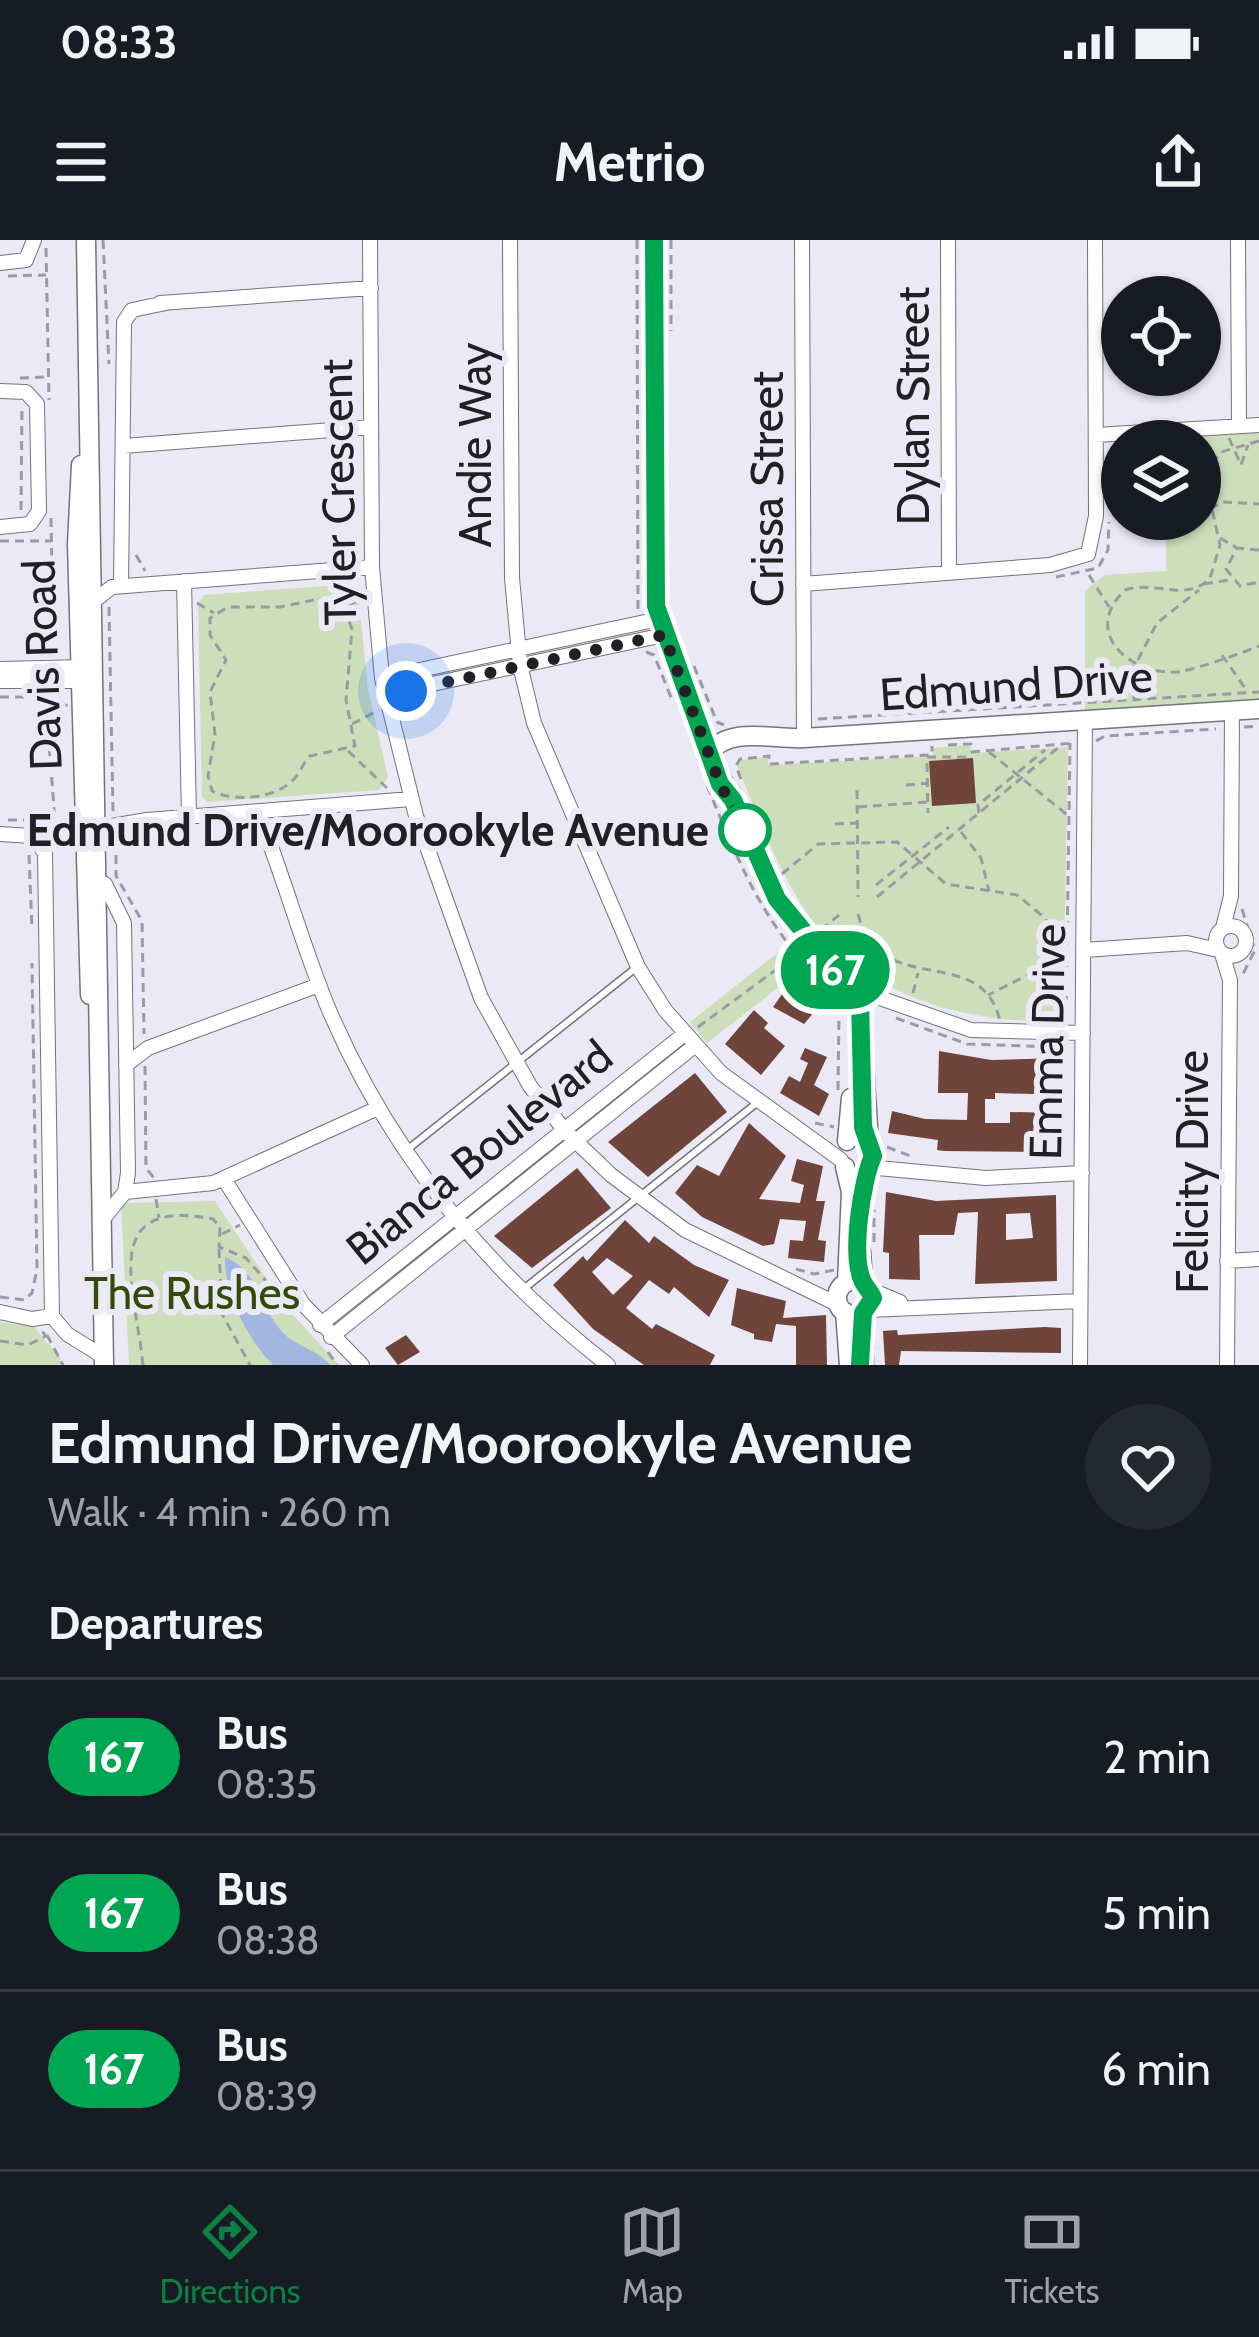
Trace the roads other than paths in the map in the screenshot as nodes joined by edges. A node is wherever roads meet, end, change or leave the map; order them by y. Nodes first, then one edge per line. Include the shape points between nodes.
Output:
1 (34, 240) edge
2 (86, 240) edge
3 (370, 240) edge
4 (510, 240) edge
5 (654, 240) edge
6 (802, 240) edge
7 (948, 240) edge
8 (1095, 240) edge
9 (1238, 240) edge
10 (0, 263) edge
11 (370, 287) junction
12 (88, 383) junction
13 (0, 391) edge
14 (1259, 425) edge
15 (1239, 426) junction
16 (371, 428) junction
17 (1096, 435) junction
18 (123, 446) junction
19 (0, 527) edge
20 (124, 556) junction
21 (93, 564) junction
22 (372, 567) junction
23 (950, 572) junction
24 (184, 581) junction
25 (803, 584) junction
26 (138, 585) junction
27 (117, 586) junction
28 (94, 601) junction
29 (650, 622) junction
30 (519, 657) junction
31 (0, 669) edge
32 (79, 674) junction
33 (0, 681) edge
34 (385, 694) junction
35 (1253, 701) edge
36 (1233, 719) junction
37 (1085, 720) junction
38 (804, 729) junction
39 (715, 751) junction
40 (411, 799) junction
41 (258, 812) junction
42 (189, 816) junction
43 (99, 823) junction
44 (0, 834) edge
45 (93, 879) junction
46 (1230, 929) junction
47 (1187, 943) junction
48 (1250, 949) edge
49 (1084, 950) junction
50 (1220, 952) junction
51 (638, 967) junction
52 (1230, 980) junction
53 (319, 986) junction
54 (853, 1005) junction
55 (1083, 1033) junction
56 (125, 1040) junction
57 (693, 1040) junction
58 (148, 1048) junction
59 (516, 1064) junction
60 (126, 1065) junction
61 (758, 1102) junction
62 (378, 1108) junction
63 (570, 1136) junction
64 (859, 1151) junction
65 (405, 1152) junction
66 (1082, 1172) junction
67 (128, 1173) junction
68 (224, 1179) junction
69 (152, 1183) junction
70 (125, 1192) junction
71 (638, 1198) junction
72 (104, 1219) junction
73 (459, 1225) junction
74 (1259, 1259) edge
75 (1227, 1261) junction
76 (521, 1292) junction
77 (854, 1294) junction
78 (52, 1295) junction
79 (1080, 1301) junction
80 (2, 1312) edge
81 (52, 1326) junction
82 (322, 1333) junction
83 (104, 1361) edge
84 (362, 1365) edge
85 (608, 1365) edge
86 (849, 1365) edge
87 (860, 1365) edge
88 (1079, 1365) edge
89 (1227, 1365) edge

1 - 10 street via 26,260
2 - 12 street, Davis Road
3 - 11 street, Tyler Crescent
4 - 30 street, Andie Way
5 - 29 street
6 - 25 street, Crissa Street
7 - 23 street, Dylan Street
8 - 17 street
9 - 15 street
11 - 16 street, Tyler Crescent
11 - 18 street via 166,303 128,314
12 - 21 street, Davis Road
12 - 32 street, Davis Road via 77,526
13 - 19 street via 38,408 39,511 30,524
14 - 15 street
15 - 17 street
16 - 18 street
16 - 22 street, Tyler Crescent
17 - 23 street via 1088,554 1054,571
18 - 20 street
20 - 26 street
20 - 27 street
21 - 27 street
21 - 28 street, Davis Road
22 - 24 street
22 - 34 street, Tyler Crescent
23 - 25 street
24 - 26 street
24 - 42 street
25 - 38 street, Crissa Street
26 - 27 street
27 - 28 street
28 - 32 street, Davis Road
29 - 30 street
29 - 39 street via 684,707
30 - 34 street
30 - 51 street, Andie Way via 534,723
31 - 32 street
32 - 33 street
32 - 43 street, Davis Road via 97,706
34 - 40 street, Tyler Crescent
35 - 36 street, Edmund Drive
36 - 37 street, Edmund Drive
36 - 46 street
37 - 38 street, Edmund Drive
37 - 49 street, Emma Drive via 1078,743
38 - 39 street, Edmund Drive
39 - 54 street via 739,794 769,884
40 - 41 street
40 - 59 street, Tyler Crescent via 472,977
41 - 42 street
41 - 53 street
42 - 43 street
43 - 45 street, Davis Road
44 - 78 street via 32,836 45,853
45 - 56 street via 122,915
45 - 72 street, Davis Road
46 - 47 street
46 - 48 street
46 - 50 street, Felicity Drive
47 - 49 street
47 - 50 street
48 - 50 street
48 - 52 street, Felicity Drive
49 - 55 street, Emma Drive via 1076,970
50 - 52 street, Felicity Drive
51 - 57 street, Andie Way
51 - 59 lane
52 - 75 street, Felicity Drive
53 - 58 street
53 - 62 street
54 - 55 street via 897,999 987,1033
54 - 64 street
55 - 66 street, Emma Drive
56 - 58 street
56 - 60 street
57 - 61 street, Andie Way
57 - 63 street, Bianca Boulevard
58 - 60 street
59 - 63 street, Tyler Crescent
59 - 65 lane
60 - 67 street
61 - 64 street, Andie Way
61 - 71 lane
62 - 65 street
62 - 68 street
63 - 71 street, Tyler Crescent
63 - 73 street, Bianca Boulevard
64 - 66 street, Andie Way via 904,1167 986,1178
64 - 77 street
65 - 73 street
66 - 79 street, Emma Drive
67 - 69 street
67 - 70 street
68 - 69 street
68 - 82 street
69 - 70 street
70 - 72 street
71 - 76 lane
71 - 77 street, Tyler Crescent via 714,1247 806,1285
72 - 83 street, Davis Road
73 - 76 street
73 - 82 street, Bianca Boulevard
74 - 75 street
75 - 89 street, Felicity Drive
76 - 85 street
77 - 79 street, Tyler Crescent via 906,1305
77 - 86 street
77 - 87 street via 867,1337
78 - 80 street via 33,1309
78 - 81 street
79 - 88 street, Emma Drive
80 - 81 street
81 - 83 street
82 - 84 street

